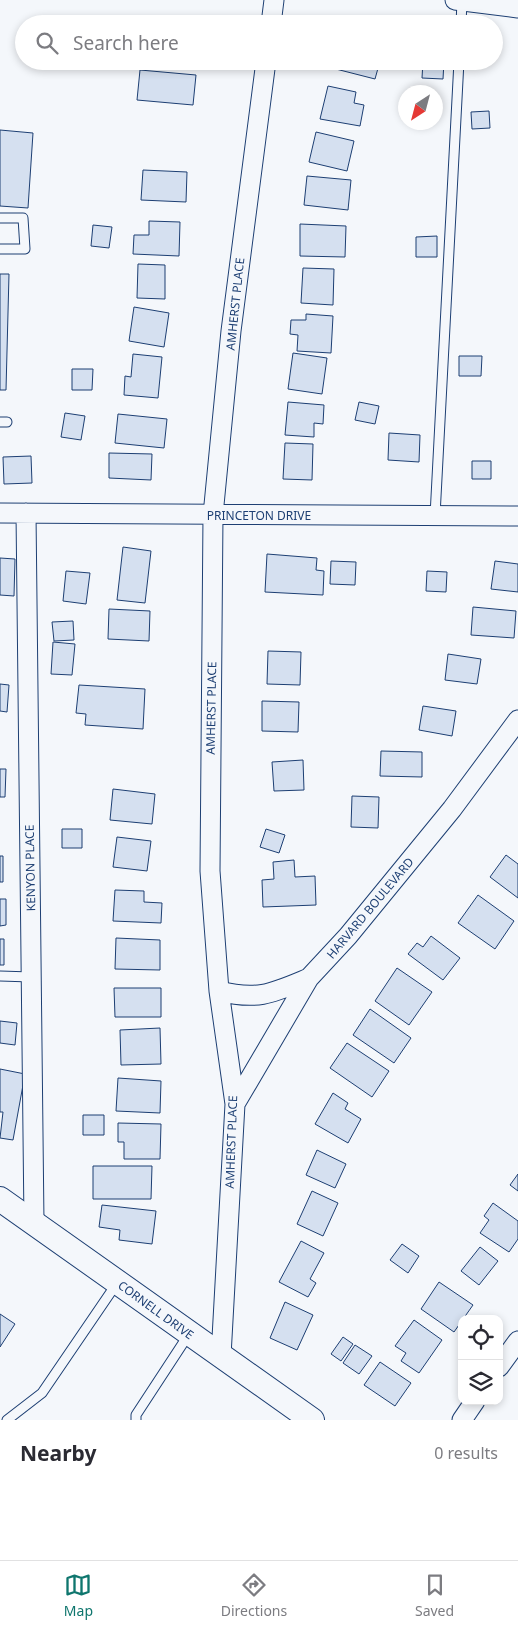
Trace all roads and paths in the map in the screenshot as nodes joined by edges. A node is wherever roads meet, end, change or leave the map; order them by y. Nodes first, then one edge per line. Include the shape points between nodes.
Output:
1 (274, 0) edge
2 (455, 0) edge
3 (462, 1) edge
4 (518, 8) edge
5 (272, 15) edge
6 (461, 15) edge
7 (265, 70) edge
8 (459, 70) edge
9 (0, 218) edge
10 (0, 249) edge
11 (0, 513) edge
12 (26, 513) junction
13 (214, 515) junction
14 (435, 516) junction
15 (518, 516) edge
16 (518, 720) edge
17 (0, 976) edge
18 (31, 976) junction
19 (309, 978) junction
20 (219, 991) junction
21 (235, 1104) junction
22 (0, 1200) edge
23 (34, 1223) junction
24 (118, 1283) junction
25 (189, 1334) junction
26 (518, 1341) edge
27 (221, 1356) junction
28 (503, 1362) edge
29 (472, 1405) edge
30 (8, 1420) edge
31 (136, 1420) edge
32 (312, 1420) edge
33 (462, 1420) edge

1 - 5 street
2 - 3 street
3 - 4 street
3 - 6 lane
7 - 13 street, AMHERST PLACE via 237,284
8 - 14 lane
9 - 10 lane via 23,218 25,249
11 - 12 street, PRINCETON DRIVE
12 - 13 street, PRINCETON DRIVE
12 - 18 street, KENYON PLACE
13 - 14 street, PRINCETON DRIVE
13 - 20 street, AMHERST PLACE via 210,871
14 - 15 street, PRINCETON DRIVE
16 - 19 street, HARVARD BOULEVARD via 452,809 348,936
17 - 18 lane
18 - 23 street, KENYON PLACE
19 - 20 street via 270,994 241,996
19 - 21 street, HARVARD BOULEVARD
20 - 21 street, AMHERST PLACE
21 - 27 street, AMHERST PLACE
22 - 23 street, CORNELL DRIVE
23 - 24 street, CORNELL DRIVE
24 - 25 street, CORNELL DRIVE
24 - 30 lane via 42,1393
25 - 27 street, CORNELL DRIVE
25 - 31 lane via 136,1415
26 - 28 street
27 - 32 street, CORNELL DRIVE
29 - 33 street

